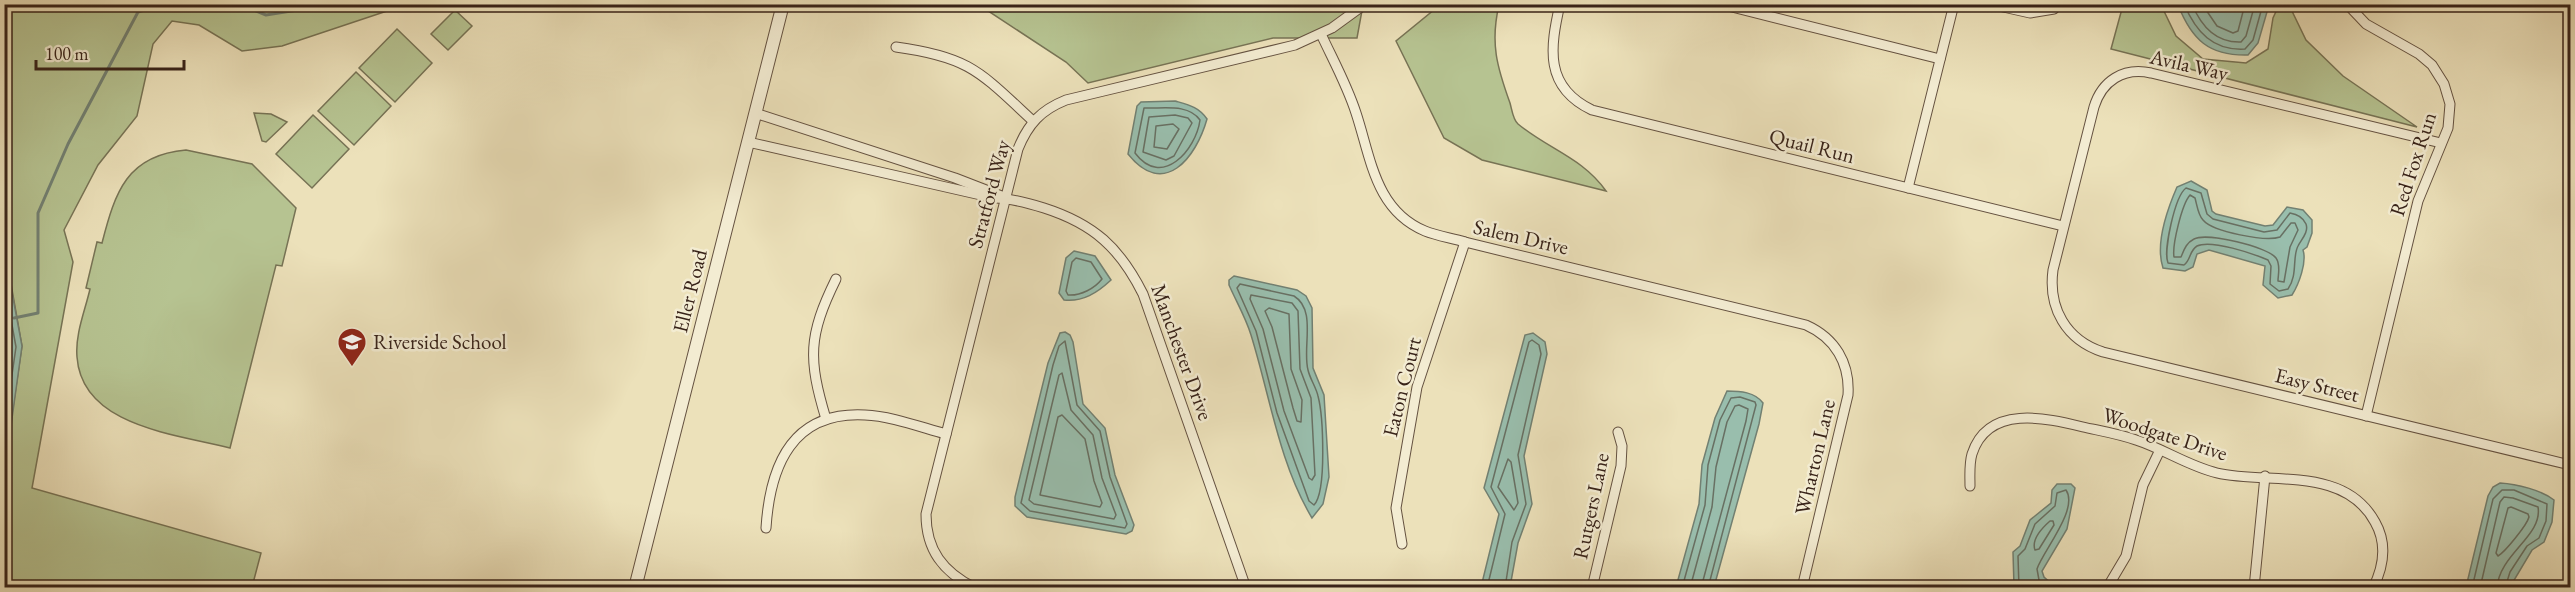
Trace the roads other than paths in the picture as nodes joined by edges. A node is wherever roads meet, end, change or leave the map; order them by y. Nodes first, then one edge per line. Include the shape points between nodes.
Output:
1 (783, 4) edge
2 (1365, 4) edge
3 (1560, 4) edge
4 (1720, 4) edge
5 (1953, 4) edge
6 (1990, 4) edge
7 (2347, 4) edge
8 (2054, 9) dead end
9 (1321, 34) junction
10 (896, 47) dead end
11 (1940, 59) junction
12 (755, 112) junction
13 (1033, 121) junction
14 (748, 142) junction
15 (2441, 143) junction
16 (1908, 188) junction
17 (1006, 198) junction
18 (2063, 226) junction
19 (1465, 242) junction
20 (836, 279) dead end
21 (2063, 324) joint
22 (1829, 340) joint
23 (2366, 416) junction
24 (826, 419) junction
25 (1618, 432) dead end
26 (946, 434) junction
27 (2160, 450) junction
28 (2571, 465) edge
29 (2265, 476) junction
30 (1970, 486) dead end
31 (766, 528) dead end
32 (1402, 544) dead end
33 (634, 588) edge
34 (975, 588) edge
35 (1246, 588) edge
36 (1592, 588) edge
37 (1802, 588) edge
38 (2107, 588) edge
39 (2254, 588) edge
40 (2373, 588) edge

1 - 12 street, Eller Road
2 - 9 street, Stratford Way
3 - 16 street, Quail Run via 1552,52 1554,70 1579,102 1607,115
4 - 11 street
5 - 11 street
6 - 8 street via 2030,13
7 - 15 street, Red Fox Run via 2360,20 2426,58 2440,75 2450,114
9 - 13 street, Stratford Way via 1276,50 1066,100 1052,105
9 - 19 street, Salem Drive via 1348,90 1384,198 1395,211 1426,231
10 - 13 street via 933,52 968,64
11 - 16 street
12 - 14 street, Eller Road
12 - 17 street, Manchester Drive
13 - 17 street, Stratford Way via 1018,149
14 - 17 street, Manchester Drive
14 - 33 street, Eller Road
15 - 18 street, Avila Way via 2151,73 2127,72 2108,82 2096,100
15 - 23 street, Red Fox Run via 2420,195
16 - 18 street, Quail Run
17 - 26 street, Stratford Way
17 - 35 street, Manchester Drive via 1081,223 1106,240 1132,273 1143,294
18 - 21 street, Avila Way via 2052,282 2054,304
19 - 22 street, Salem Drive via 1790,320 1814,328
19 - 32 street, Eaton Court via 1417,387 1396,508
20 - 24 street via 820,315 812,352 813,373
21 - 23 street, Easy Street via 2087,345 2103,352
22 - 37 street, Wharton Lane via 1845,366 1848,395
23 - 28 street, Easy Street
24 - 26 street via 866,414
24 - 31 street via 795,440 779,463 771,484
25 - 36 street, Rutgers Lane via 1621,466
26 - 34 street, Stratford Way via 926,514 926,529 941,564 957,579
27 - 29 street, Woodgate Drive via 2217,473
27 - 30 street, Woodgate Drive via 2135,439 2037,417 2007,421 1986,433 1972,455
27 - 38 street via 2143,485 2126,556
29 - 39 street
29 - 40 street, Woodgate Drive via 2290,477 2346,492 2366,508 2383,545 2381,568

